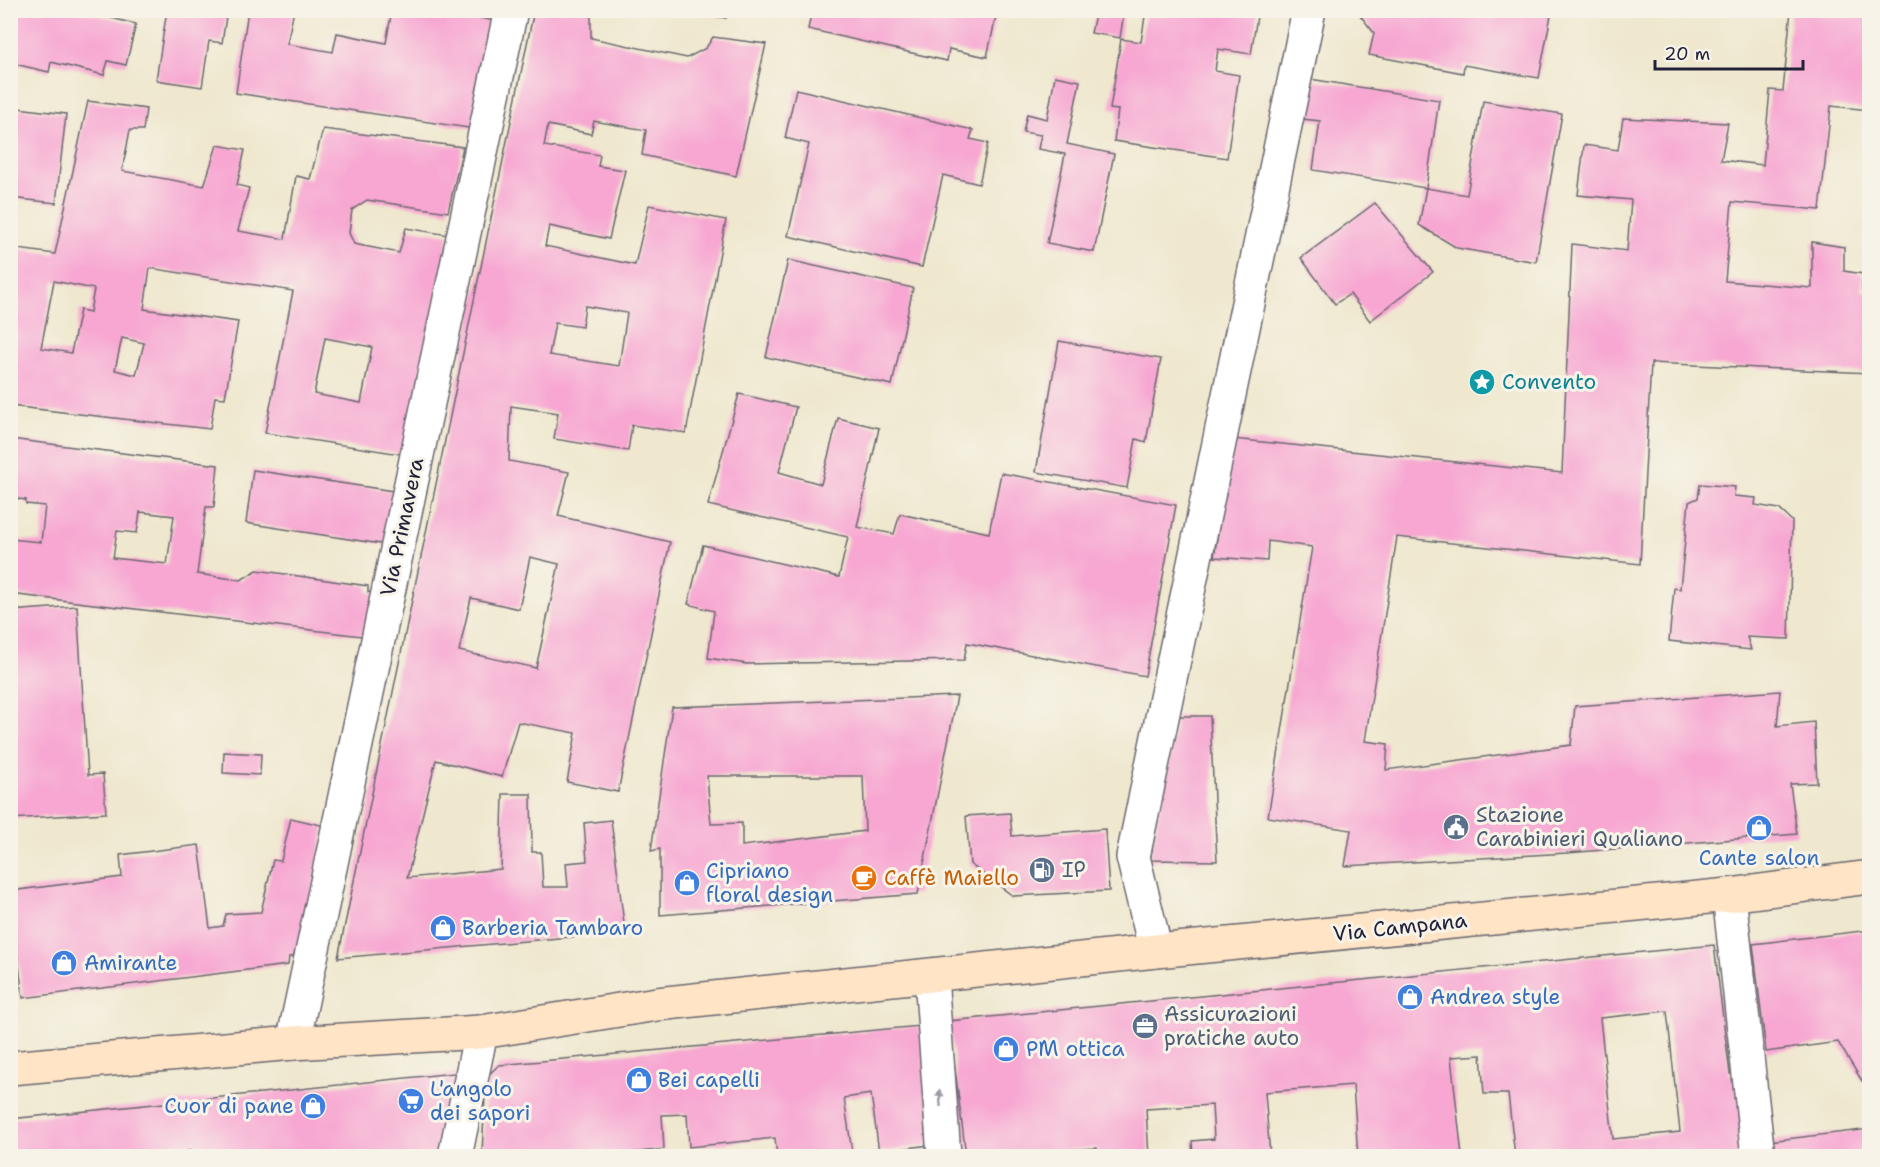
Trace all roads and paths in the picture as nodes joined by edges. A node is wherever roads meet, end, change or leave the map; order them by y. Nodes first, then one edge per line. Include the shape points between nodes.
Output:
1 (511, 10) edge
2 (1309, 10) edge
3 (1869, 877) edge
4 (1729, 895) junction
5 (1156, 951) junction
6 (931, 976) junction
7 (481, 1032) junction
8 (293, 1043) junction
9 (10, 1068) edge
10 (455, 1156) edge
11 (944, 1156) edge
12 (1758, 1156) edge

1 - 8 street, Via Primavera
2 - 5 street via 1133,857
3 - 4 main road, Via Campana
4 - 5 main road, Via Campana
4 - 12 street
5 - 6 main road, Via Campana
6 - 7 main road, Via Campana via 657,1004
11 -> 6 street
7 - 8 main road, Via Campana
7 - 10 street
8 - 9 main road, Via Campana

